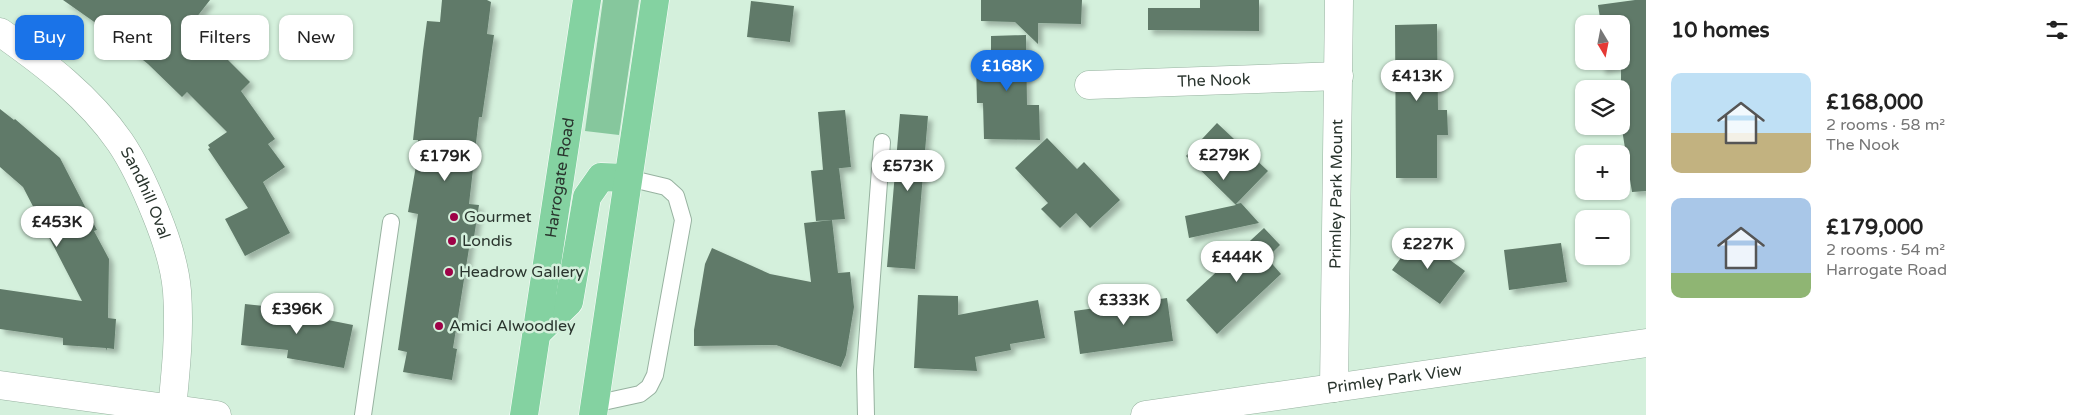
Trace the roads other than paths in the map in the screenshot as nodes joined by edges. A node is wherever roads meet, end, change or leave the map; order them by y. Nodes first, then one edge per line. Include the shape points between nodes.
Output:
1 (587, 0) edge
2 (655, 0) edge
3 (1339, 0) edge
4 (0, 32) edge
5 (1339, 76) junction
6 (1089, 85) dead end
7 (882, 142) dead end
8 (628, 178) junction
9 (391, 222) dead end
10 (536, 333) junction
11 (1646, 343) edge
12 (0, 385) edge
13 (1334, 388) junction
14 (158, 410) edge
15 (594, 410) edge
16 (1155, 414) edge
17 (217, 415) edge
18 (363, 415) edge
19 (524, 415) edge
20 (866, 415) edge

1 - 10 highway, Harrogate Road
2 - 8 highway
3 - 5 street, Primley Park Mount
4 - 14 street, Sandhill Oval via 39,59 90,105 120,142 144,185 164,233 177,289 178,348
5 - 6 street, The Nook
5 - 13 street, Primley Park Mount
7 - 20 lane via 864,370
8 - 10 highway via 601,177 586,197 569,302
8 - 15 highway
8 - 15 lane via 666,187 676,196 682,227 655,375 649,387 640,394
9 - 18 lane
10 - 19 highway, Harrogate Road
11 - 13 street, Primley Park View
12 - 14 street
13 - 16 street, Primley Park View
14 - 17 street

